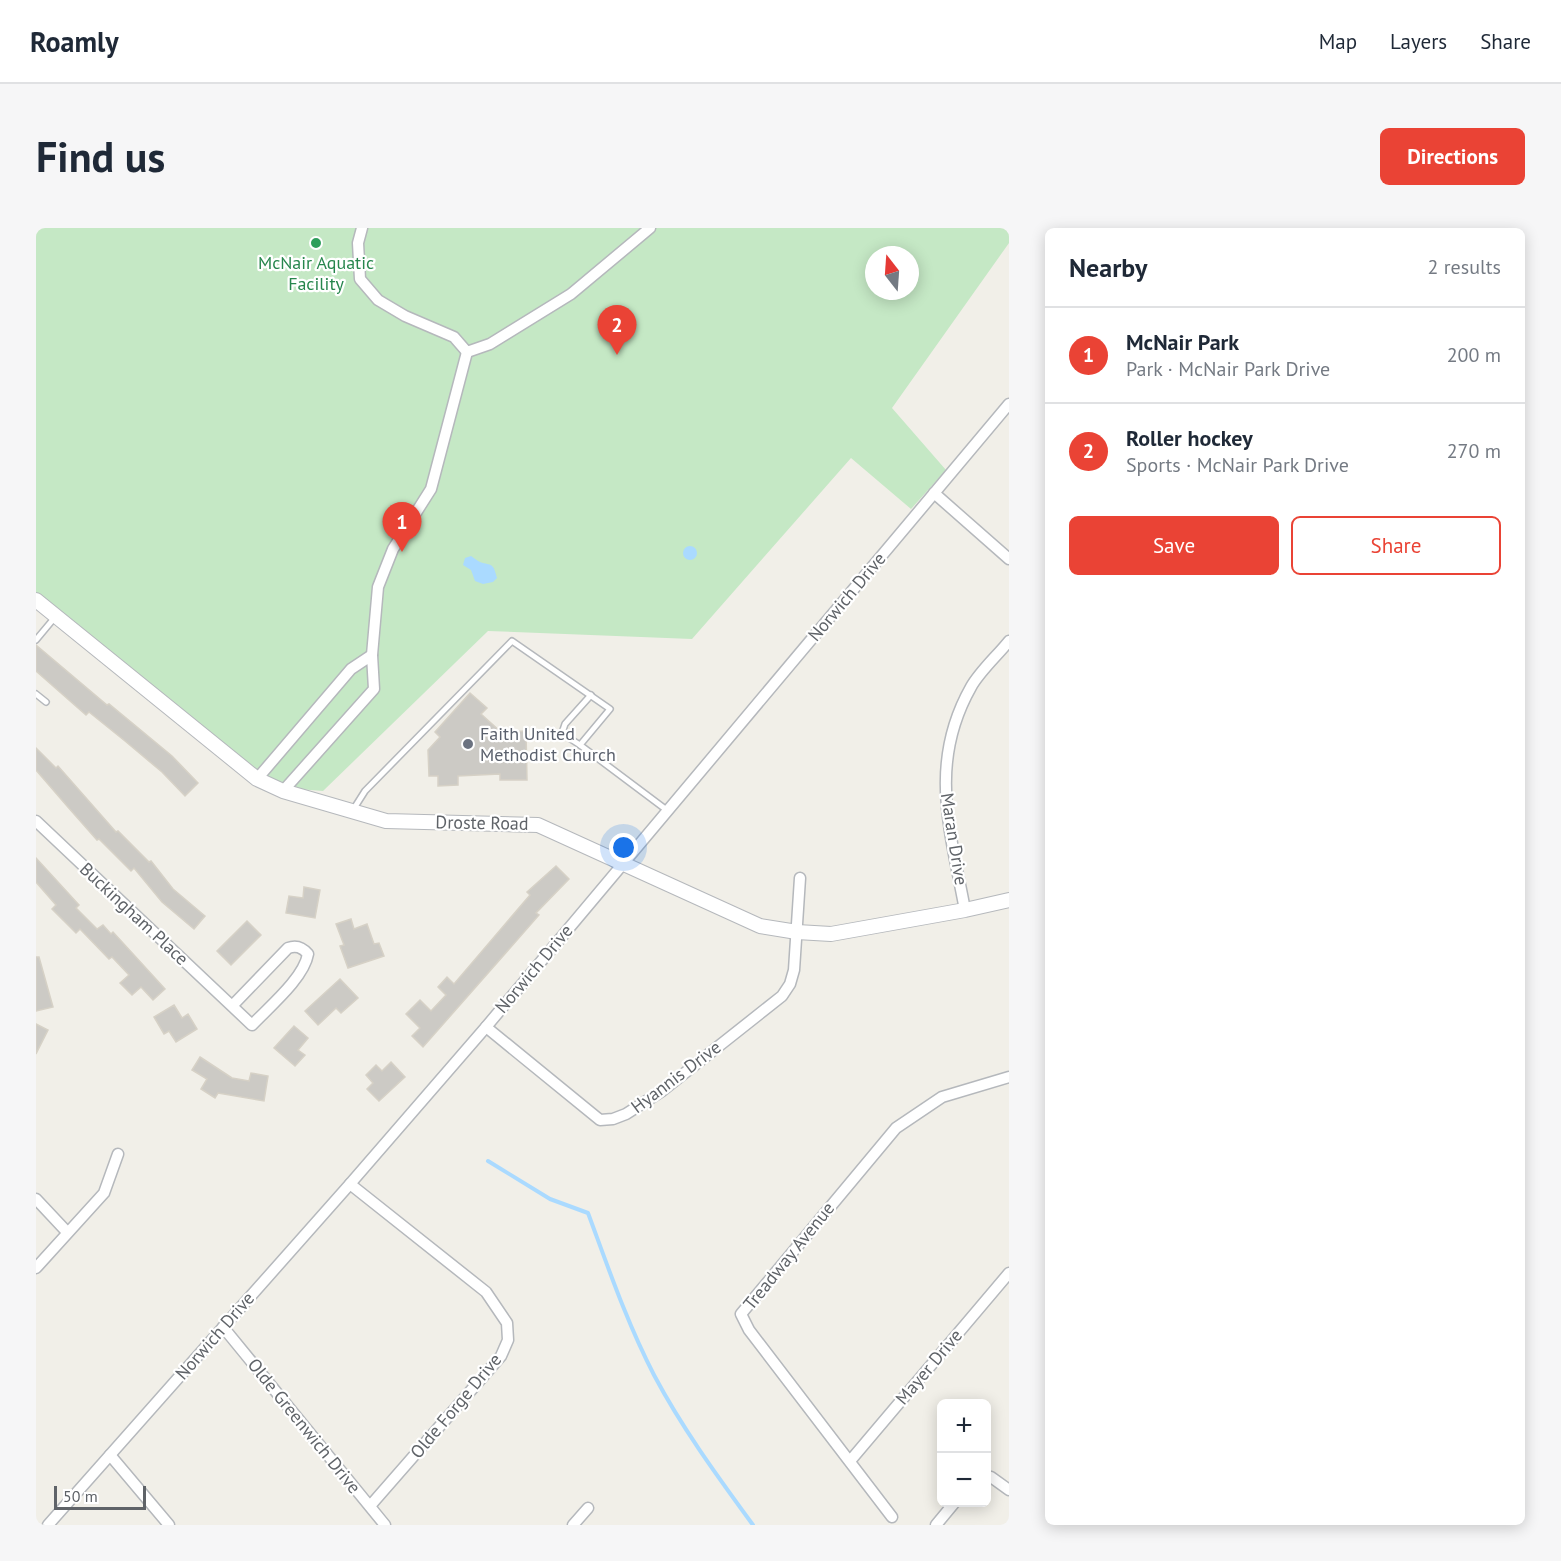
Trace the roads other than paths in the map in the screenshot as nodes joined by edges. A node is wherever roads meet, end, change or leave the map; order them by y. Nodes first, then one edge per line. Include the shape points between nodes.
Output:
1 (362, 228) edge
2 (650, 228) edge
3 (467, 352) junction
4 (1009, 404) edge
5 (934, 493) junction
6 (1009, 559) edge
7 (36, 600) edge
8 (56, 616) junction
9 (36, 640) edge
10 (1009, 641) edge
11 (372, 655) junction
12 (36, 694) edge
13 (591, 695) junction
14 (46, 702) dead end
15 (580, 745) junction
16 (257, 779) junction
17 (283, 791) junction
18 (352, 811) junction
19 (668, 811) junction
20 (36, 821) edge
21 (623, 864) junction
22 (800, 878) dead end
23 (1009, 900) edge
24 (965, 910) junction
25 (797, 932) junction
26 (232, 1006) junction
27 (486, 1027) junction
28 (1009, 1077) edge
29 (118, 1154) dead end
30 (350, 1184) junction
31 (36, 1198) edge
32 (68, 1232) junction
33 (36, 1268) edge
34 (1009, 1273) edge
35 (223, 1326) junction
36 (111, 1455) junction
37 (850, 1461) junction
38 (991, 1477) edge
39 (1009, 1490) edge
40 (370, 1506) junction
41 (952, 1507) edge
42 (588, 1508) dead end
43 (892, 1517) dead end
44 (48, 1525) edge
45 (169, 1525) edge
46 (385, 1525) edge
47 (573, 1525) edge
48 (936, 1525) edge

1 - 3 street via 358,243 360,279 378,300 454,337
2 - 3 street via 571,294 490,344
3 - 11 street via 431,489 393,549 378,587
4 - 5 street, Norwich Drive
5 - 6 street
5 - 19 street, Norwich Drive
7 - 8 street, Droste Road
8 - 9 lane
8 - 16 street, Droste Road
10 - 24 street, Maran Drive via 972,686 952,731 945,770 946,808
11 - 16 street via 351,669
11 - 17 street via 374,689
12 - 14 lane
13 - 15 lane via 563,729 566,736
13 - 15 lane via 610,709
13 - 18 lane via 512,641 365,791
15 - 19 lane
16 - 17 street, Droste Road
17 - 18 street, Droste Road
18 - 21 street, Droste Road via 386,821 538,825
19 - 21 street, Norwich Drive
20 - 26 street, Buckingham Place
21 - 25 street, Droste Road via 760,926
21 - 27 street, Norwich Drive
22 - 25 street, Hyannis Drive
23 - 24 street, Droste Road
24 - 25 street, Droste Road via 831,934
25 - 27 street, Hyannis Drive via 794,970 782,996 662,1091 613,1119 600,1120
26 - 26 street, Buckingham Place via 252,1025 296,977 308,954 303,948 288,948
27 - 30 street, Norwich Drive
28 - 37 street, Treadway Avenue via 942,1097 896,1128 741,1314 749,1330
29 - 32 street via 104,1193
30 - 35 street, Norwich Drive
30 - 40 street, Olde Forge Drive via 486,1292 507,1323 508,1340 501,1356
31 - 32 street
32 - 33 street
34 - 37 street, Mayer Drive
35 - 36 street, Norwich Drive
35 - 40 street, Olde Greenwich Drive
36 - 44 street, Norwich Drive
36 - 45 street
37 - 43 street, Treadway Avenue
38 - 39 street
40 - 46 street, Olde Greenwich Drive
41 - 48 street
42 - 47 street

